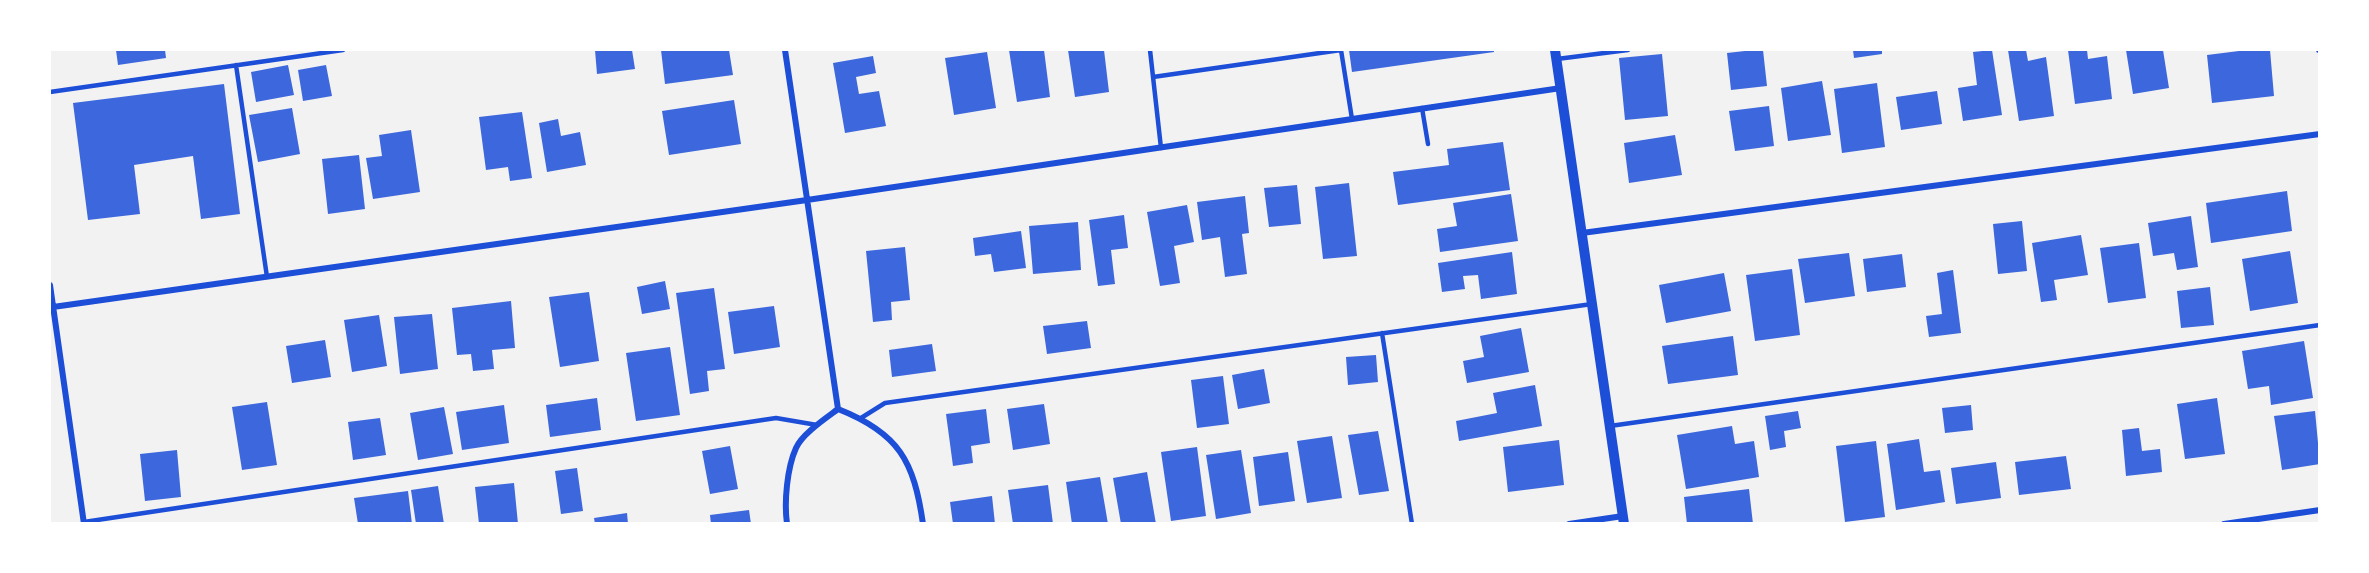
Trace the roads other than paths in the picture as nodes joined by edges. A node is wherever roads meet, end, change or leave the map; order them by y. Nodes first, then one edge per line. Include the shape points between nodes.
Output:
1 (343, 50) edge
2 (785, 50) edge
3 (1150, 50) edge
4 (1341, 50) edge
5 (1628, 50) edge
6 (1556, 54) edge
7 (236, 65) junction
8 (1153, 77) junction
9 (1561, 88) junction
10 (50, 92) edge
11 (1422, 108) junction
12 (1352, 119) junction
13 (2319, 134) edge
14 (1428, 144) dead end
15 (1161, 147) junction
16 (807, 200) junction
17 (1582, 233) junction
18 (267, 277) junction
19 (50, 285) edge
20 (1592, 304) junction
21 (52, 307) junction
22 (2319, 325) edge
23 (1382, 333) junction
24 (838, 409) junction
25 (861, 418) junction
26 (817, 425) junction
27 (1610, 426) junction
28 (2319, 510) edge
29 (1624, 520) edge
30 (84, 523) edge
31 (787, 524) edge
32 (923, 524) edge
33 (1412, 524) edge
34 (1569, 524) edge
35 (2224, 524) edge

1 - 7 lane
2 - 16 street
3 - 8 lane
4 - 8 lane
4 - 12 lane
5 - 6 lane
6 - 9 street
7 - 10 lane
7 - 18 lane
8 - 15 lane
9 - 11 street
9 - 17 street
11 - 12 street
11 - 14 lane
12 - 15 street
13 - 17 street
15 - 16 street
16 - 18 street
16 - 24 street
17 - 20 street
18 - 21 street
19 - 21 street
20 - 23 lane
20 - 27 street
21 - 30 street
22 - 27 lane
23 - 25 lane via 885,403
23 - 33 lane
24 - 25 street
24 - 26 street
25 - 32 street via 901,450 919,496
26 - 30 lane via 776,418
26 - 31 street via 796,446 788,480
27 - 29 street
28 - 35 street
29 - 34 street

